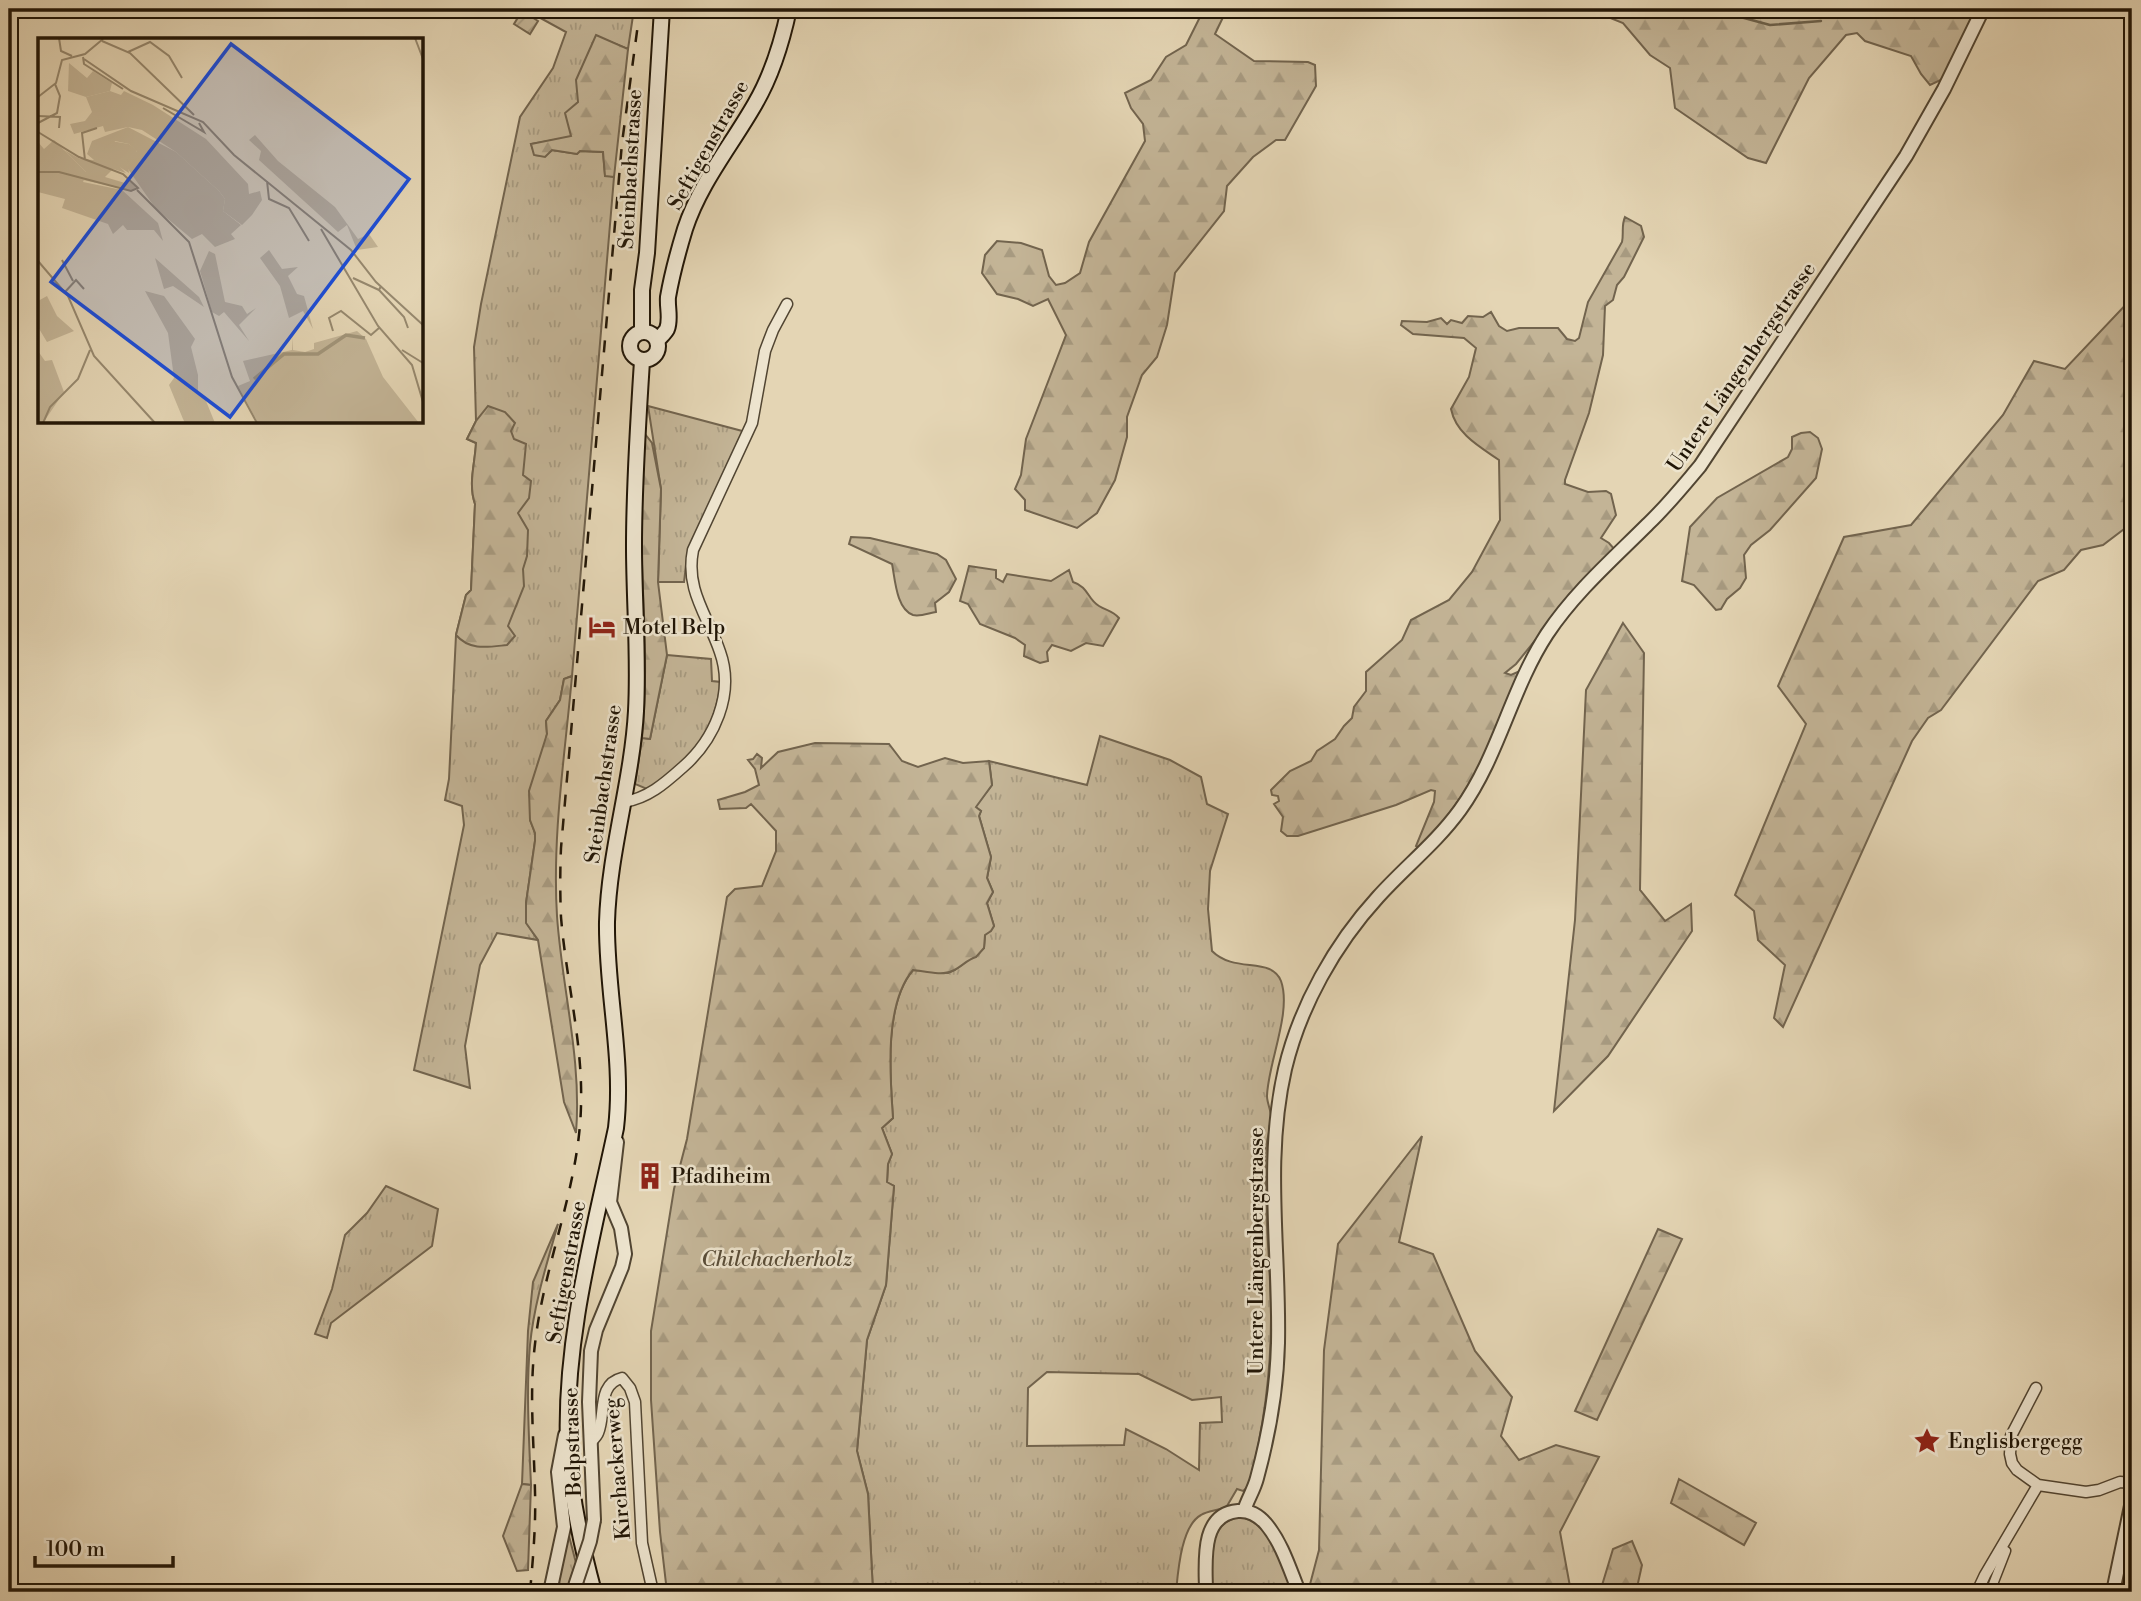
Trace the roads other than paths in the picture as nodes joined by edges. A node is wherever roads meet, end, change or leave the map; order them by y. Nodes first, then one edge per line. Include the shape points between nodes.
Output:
1 (662, 9) edge
2 (789, 9) edge
3 (1983, 9) edge
4 (787, 304) dead end
5 (642, 332) junction
6 (657, 341) junction
7 (642, 361) junction
8 (624, 802) junction
9 (616, 1128) junction
10 (2036, 1388) dead end
11 (568, 1425) junction
12 (591, 1442) junction
13 (2132, 1483) edge
14 (2038, 1485) junction
15 (2132, 1501) edge
16 (1244, 1511) junction
17 (2131, 1516) edge
18 (2001, 1548) junction
19 (550, 1592) edge
20 (573, 1592) edge
21 (594, 1592) edge
22 (653, 1592) edge
23 (1206, 1592) edge
24 (1299, 1592) edge
25 (1979, 1592) edge
26 (1990, 1592) edge
27 (2113, 1592) edge

1 - 5 main road, Steinbachstrasse
2 - 6 main road, Seftigenstrasse via 757,102 711,173 686,225 671,282 668,324
3 - 16 street, Untere Längenbergstrasse via 1936,104 1885,187 1700,466 1589,582 1547,634 1521,681 1487,765 1459,811 1366,910 1314,991 1293,1043 1278,1109 1273,1181 1277,1363 1266,1443
4 - 8 street via 765,351 752,424 691,561 691,580 723,662 719,716 692,760 651,794
5 - 6 main road
5 - 7 main road, Steinbachstrasse via 631,340 629,349
6 - 7 main road via 656,354
7 - 8 main road, Steinbachstrasse via 634,502 636,712
8 - 9 main road, Steinbachstrasse via 607,923 618,1076
9 - 11 main road, Seftigenstrasse via 582,1285
9 - 12 street, Belpstrasse via 610,1202 625,1254 591,1351
10 - 14 street via 2014,1429 2010,1454 2017,1470
11 - 19 street, Belpstrasse via 558,1472 564,1527
11 - 21 main road, Seftigenstrasse via 574,1502
12 - 20 street, Belpstrasse, bridge via 594,1520
12 - 22 street, Kirchackerweg via 598,1433 605,1392 622,1378 635,1402 642,1543
13 - 14 street via 2086,1492
14 - 18 street
15 - 17 street
16 - 23 street via 1224,1515 1210,1531
16 - 24 street via 1268,1526
17 - 27 street
18 - 25 street
18 - 26 street via 2006,1551

